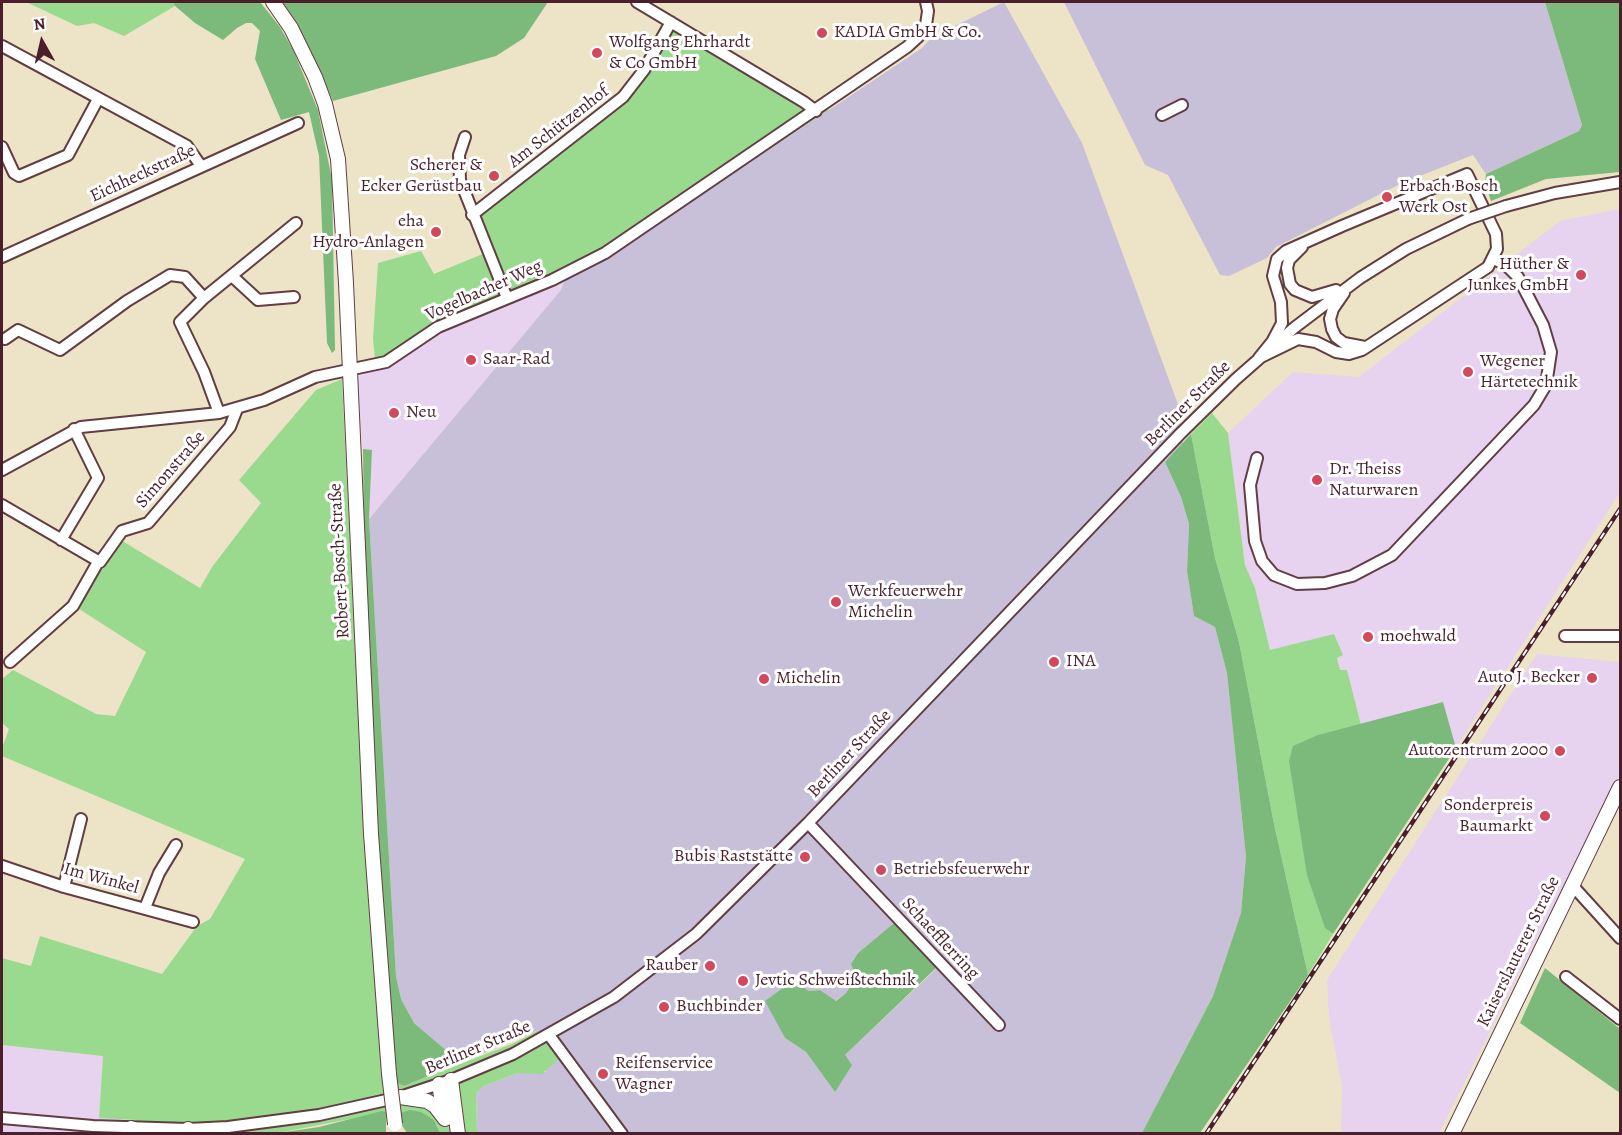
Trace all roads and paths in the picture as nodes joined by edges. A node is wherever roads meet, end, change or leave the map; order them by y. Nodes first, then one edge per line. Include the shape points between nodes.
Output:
1 (273, 2) edge
2 (637, 2) edge
3 (926, 2) edge
4 (671, 22) junction
5 (2, 46) edge
6 (98, 99) junction
7 (1182, 105) dead end
8 (816, 111) junction
9 (1162, 115) dead end
10 (298, 123) dead end
11 (465, 137) dead end
12 (2, 147) edge
13 (201, 165) junction
14 (1620, 182) edge
15 (472, 215) junction
16 (296, 223) dead end
17 (1309, 242) junction
18 (2, 257) edge
19 (1494, 259) junction
20 (233, 277) junction
21 (1360, 278) junction
22 (294, 297) dead end
23 (204, 298) junction
24 (507, 298) junction
25 (5, 339) dead end
26 (1374, 345) junction
27 (1259, 358) junction
28 (350, 371) junction
29 (237, 409) junction
30 (219, 413) junction
31 (74, 429) junction
32 (1257, 458) dead end
33 (2, 470) edge
34 (2, 505) edge
35 (61, 540) junction
36 (98, 562) junction
37 (1565, 636) dead end
38 (1620, 636) edge
39 (10, 662) dead end
40 (1620, 787) edge
41 (81, 819) dead end
42 (808, 823) junction
43 (176, 845) dead end
44 (2, 867) edge
45 (1572, 885) junction
46 (64, 887) junction
47 (145, 908) junction
48 (193, 922) dead end
49 (1620, 938) edge
50 (1566, 977) dead end
51 (1620, 1019) edge
52 (999, 1025) dead end
53 (549, 1035) junction
54 (445, 1082) junction
55 (400, 1096) junction
56 (2, 1118) edge
57 (445, 1119) junction
58 (131, 1128) junction
59 (395, 1129) edge
60 (191, 1131) edge
61 (147, 1134) edge
62 (450, 1134) edge
63 (458, 1134) edge
64 (622, 1134) edge
65 (1452, 1134) edge

1 - 28 main road, Robert-Bosch-Straße via 303,50 333,133 341,187
2 - 4 street
3 - 8 street, Vogelbacher Weg via 927,19 918,37
4 - 8 street
4 - 15 street, Am Schützenhof via 644,70 623,97
5 - 6 street
6 - 12 street via 68,154 19,176
6 - 13 street via 187,146
7 - 9 street
8 - 24 street, Vogelbacher Weg via 612,249
10 - 13 street, Eichheckstraße
11 - 15 street via 459,168
13 - 18 street, Eichheckstraße
14 - 21 street, Berliner Straße, bridge via 1555,193 1468,219 1406,249
15 - 24 street
16 - 20 street
17 - 19 street via 1467,174 1495,230
17 - 21 street via 1289,260 1290,284 1295,290 1312,297 1322,296
17 - 27 street via 1286,251 1273,268 1282,323
19 - 26 street via 1488,267
19 - 32 street via 1518,278 1543,326 1551,352 1546,385 1534,405 1392,555 1352,576 1325,583 1297,584 1275,575 1263,561 1255,541 1250,485
20 - 22 street via 258,300
20 - 23 street
21 - 26 street via 1333,309 1332,329 1336,337 1352,346
21 - 27 street, Berliner Straße
23 - 25 street via 185,277 170,276 127,301 60,350 18,330
23 - 30 street via 180,322
24 - 28 street, Vogelbacher Weg via 438,327 386,362
26 - 27 street via 1349,354 1298,339
27 - 42 street, Berliner Straße via 1181,433
28 - 29 street, Vogelbacher Weg via 315,377
28 - 59 main road, Robert-Bosch-Straße, bridge via 371,834
29 - 30 street, Vogelbacher Weg
29 - 36 street, Simonstraße via 230,427 148,523 122,531
30 - 31 street, Vogelbacher Weg
31 - 33 street, Vogelbacher Weg
31 - 35 street via 98,478
34 - 35 street
35 - 36 street
36 - 39 street, Simonstraße via 73,606
37 - 38 street
40 - 45 main road, Kaiserslauterer Straße
41 - 46 street
42 - 52 street, Schaefflerring
42 - 53 street, Berliner Straße via 675,952 614,997
43 - 47 street
44 - 46 street, Im Winkel
45 - 49 street
45 - 65 main road, Kaiserslauterer Straße
46 - 47 street, Im Winkel
47 - 48 street, Im Winkel
50 - 51 street
53 - 54 street, Berliner Straße
53 - 64 street
54 - 55 street, Berliner Straße
54 - 57 main road
54 - 63 main road
55 - 57 main road via 427,1101
55 - 60 street, Berliner Straße via 296,1119
56 - 58 street, Berliner Straße
57 - 62 main road
58 - 60 street, Berliner Straße
58 - 61 main road

